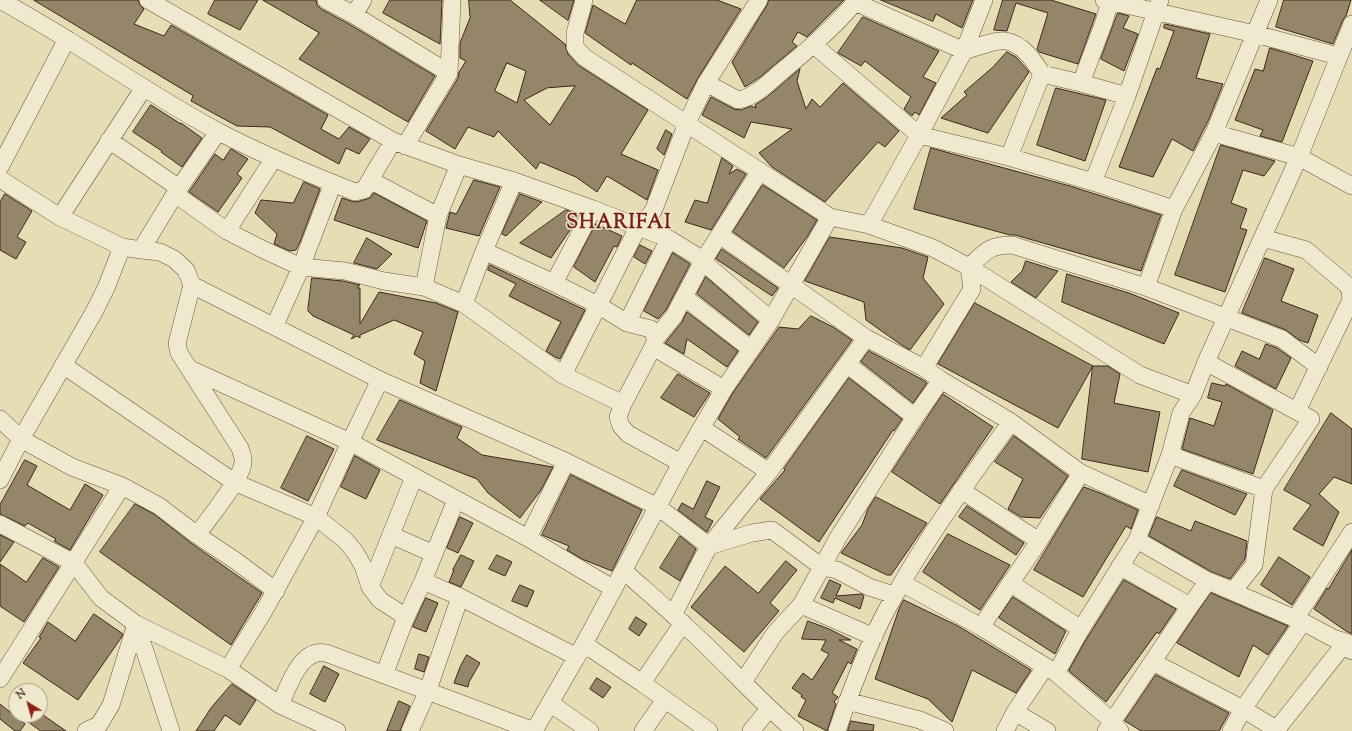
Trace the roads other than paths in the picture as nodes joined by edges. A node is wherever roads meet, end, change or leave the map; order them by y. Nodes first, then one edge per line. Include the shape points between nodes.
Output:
1 (0, 0) edge
2 (148, 0) edge
3 (326, 0) edge
4 (363, 0) edge
5 (452, 0) edge
6 (584, 0) edge
7 (760, 0) edge
8 (984, 0) edge
9 (1269, 0) edge
10 (856, 1) edge
11 (1107, 1) edge
12 (1158, 6) edge
13 (354, 15) junction
14 (1352, 24) edge
15 (1255, 34) junction
16 (67, 39) junction
17 (814, 45) junction
18 (964, 51) junction
19 (1338, 56) junction
20 (449, 73) junction
21 (1042, 74) junction
22 (1081, 82) junction
23 (706, 83) junction
24 (143, 88) junction
25 (1128, 96) junction
26 (687, 123) junction
27 (218, 132) junction
28 (1214, 133) junction
29 (919, 135) junction
30 (109, 140) junction
31 (399, 143) junction
32 (1009, 157) junction
33 (274, 158) junction
34 (1299, 158) junction
35 (459, 165) junction
36 (0, 167) edge
37 (760, 171) junction
38 (0, 179) edge
39 (370, 180) junction
40 (514, 181) junction
41 (1093, 182) junction
42 (333, 183) junction
43 (1352, 186) edge
44 (177, 191) junction
45 (1174, 209) junction
46 (593, 210) junction
47 (438, 216) junction
48 (60, 217) junction
49 (830, 217) junction
50 (869, 225) junction
51 (638, 227) junction
52 (227, 232) junction
53 (720, 235) junction
54 (1263, 238) junction
55 (669, 239) junction
56 (122, 247) junction
57 (141, 250) junction
58 (484, 250) junction
59 (703, 261) junction
60 (301, 267) junction
61 (969, 267) junction
62 (554, 282) junction
63 (192, 285) junction
64 (790, 285) junction
65 (424, 287) junction
66 (1146, 287) junction
67 (684, 297) junction
68 (464, 304) junction
69 (598, 305) junction
70 (1226, 318) junction
71 (771, 320) junction
72 (627, 323) junction
73 (275, 326) junction
74 (866, 338) junction
75 (655, 342) junction
76 (751, 349) junction
77 (1206, 362) junction
78 (63, 365) junction
79 (848, 365) junction
80 (1319, 367) junction
81 (924, 368) junction
82 (190, 369) junction
83 (563, 375) junction
84 (380, 380) junction
85 (941, 380) junction
86 (724, 390) junction
87 (1193, 395) junction
88 (623, 404) junction
89 (1297, 411) junction
90 (915, 417) junction
91 (0, 419) edge
92 (1011, 422) junction
93 (702, 428) junction
94 (21, 439) junction
95 (350, 442) junction
96 (1170, 455) junction
97 (565, 460) junction
98 (681, 463) junction
99 (769, 472) junction
100 (1081, 472) junction
101 (414, 477) junction
102 (0, 480) edge
103 (234, 482) junction
104 (122, 486) junction
105 (1264, 489) junction
106 (961, 490) junction
107 (456, 500) junction
108 (1151, 505) junction
109 (658, 507) junction
110 (316, 517) junction
111 (0, 524) edge
112 (1352, 532) edge
113 (197, 535) junction
114 (391, 535) junction
115 (528, 538) junction
116 (1137, 540) junction
117 (1038, 541) junction
118 (709, 546) junction
119 (434, 554) junction
120 (74, 562) junction
121 (1120, 566) junction
122 (822, 567) junction
123 (624, 571) junction
124 (423, 581) junction
125 (1208, 581) junction
126 (1010, 583) junction
127 (370, 587) junction
128 (614, 589) junction
129 (898, 589) junction
130 (276, 591) junction
131 (460, 597) junction
132 (801, 605) junction
133 (1190, 606) junction
134 (406, 617) junction
135 (678, 619) junction
136 (1299, 620) junction
137 (136, 624) junction
138 (981, 627) junction
139 (1081, 629) junction
140 (874, 637) junction
141 (1349, 647) edge
142 (581, 651) junction
143 (1153, 662) junction
144 (228, 669) junction
145 (1051, 670) junction
146 (384, 675) junction
147 (0, 679) edge
148 (743, 682) junction
149 (642, 683) junction
150 (428, 690) junction
151 (665, 700) junction
152 (847, 701) junction
153 (550, 703) junction
154 (280, 705) junction
155 (769, 709) junction
156 (1243, 709) junction
157 (1015, 712) junction
158 (919, 726) edge
159 (1113, 728) edge
160 (704, 730) edge
161 (1278, 730) edge
162 (86, 731) edge
163 (171, 731) edge
164 (337, 731) edge
165 (410, 731) edge
166 (534, 731) edge
167 (590, 731) edge
168 (643, 731) edge
169 (751, 731) edge
170 (795, 731) edge
171 (837, 731) edge
172 (945, 731) edge
173 (1005, 731) edge
174 (1047, 731) edge
175 (1231, 731) edge

1 - 16 street
2 - 31 street
3 - 13 street
4 - 13 street
5 - 20 street
6 - 26 street via 575,33 575,47 587,59
7 - 23 street
8 - 18 street
9 - 15 street
10 - 17 street
10 - 18 street
11 - 12 street
11 - 22 street via 1104,22
12 - 15 street
12 - 25 street
13 - 20 street
14 - 19 street
15 - 19 street
15 - 28 street
16 - 24 street
16 - 36 street
17 - 23 street via 746,99 738,100
17 - 29 street
18 - 21 street via 1006,41 1018,46 1032,58
18 - 29 street
19 - 34 street
20 - 31 street
21 - 22 street
21 - 32 street
22 - 25 street
23 - 26 street
24 - 27 street
24 - 30 street
25 - 41 street
26 - 37 street
26 - 51 street via 659,200 650,215
27 - 33 street
27 - 44 street
28 - 34 street
28 - 45 street
29 - 32 street
29 - 50 street
30 - 44 street
30 - 48 street
31 - 35 street
31 - 39 street
32 - 41 street
33 - 42 street
33 - 52 street
34 - 43 street
34 - 54 street
35 - 40 street
35 - 47 street
37 - 49 street
37 - 53 street
38 - 48 street
39 - 42 street via 364,190 355,192
39 - 47 street
40 - 46 street
40 - 58 street
41 - 45 street
42 - 60 street
44 - 52 street
44 - 57 street
45 - 66 street
46 - 51 street
46 - 62 street
47 - 65 street
48 - 56 street
49 - 50 street
49 - 64 street
50 - 61 street via 933,248
51 - 55 street
51 - 69 street
52 - 60 street
53 - 59 street
53 - 64 street
54 - 70 street
54 - 80 street via 1306,250 1350,290 1352,300
55 - 59 street
55 - 72 street
56 - 57 street
56 - 78 street via 106,288
57 - 63 street via 160,252 174,259 186,270
58 - 62 street
58 - 68 street
59 - 67 street
59 - 71 street
60 - 65 street via 345,271 384,281
60 - 73 street
61 - 66 street via 990,248 1012,245
61 - 81 street via 972,289
61 - 87 street via 1140,375
62 - 69 street
63 - 73 street
63 - 82 street via 178,343 179,353
64 - 71 street
64 - 74 street
65 - 68 street
66 - 70 street
67 - 75 street
67 - 76 street
68 - 83 street
69 - 72 street
69 - 83 street
70 - 77 street
70 - 80 street via 1282,340
71 - 76 street
72 - 75 street via 651,329
73 - 84 street
74 - 79 street
74 - 81 street
75 - 86 street
75 - 88 street
76 - 86 street
77 - 87 street
77 - 89 street
78 - 94 street
78 - 103 street
79 - 90 street
79 - 99 street
80 - 89 street
81 - 85 street
82 - 95 street
82 - 103 street via 240,448 244,462
83 - 88 street
84 - 95 street
84 - 97 street
85 - 90 street
85 - 92 street
86 - 93 street
87 - 96 street via 1181,413
88 - 98 street via 618,417 628,434
89 - 105 street via 1311,419
90 - 122 street
91 - 94 street
92 - 100 street
92 - 106 street
93 - 98 street
93 - 99 street
94 - 102 street
94 - 104 street via 72,466
95 - 101 street
95 - 110 street
96 - 105 street
96 - 108 street
97 - 109 street
97 - 115 street
98 - 109 street
99 - 118 street
100 - 108 street
100 - 117 street
101 - 107 street
101 - 114 street
103 - 110 street
103 - 113 street
104 - 113 street via 159,506
104 - 120 street
105 - 125 street via 1254,565 1233,591
106 - 117 street
106 - 129 street
107 - 115 street
107 - 119 street
108 - 116 street
109 - 118 street
109 - 123 street
110 - 127 street via 345,540 355,552 364,566
110 - 130 street
111 - 120 street
112 - 136 street
113 - 130 street
114 - 119 street
114 - 127 street
115 - 128 street
116 - 121 street
116 - 125 street
117 - 126 street
118 - 122 street via 752,533 772,530
118 - 135 street
119 - 124 street
120 - 137 street via 101,598
120 - 147 street
121 - 133 street
121 - 139 street
122 - 129 street via 837,570 869,587
122 - 132 street
123 - 128 street
123 - 135 street
124 - 131 street
124 - 134 street
125 - 133 street
125 - 136 street
126 - 138 street
126 - 139 street
127 - 134 street via 380,600
128 - 142 street
129 - 138 street
129 - 140 street
130 - 144 street
131 - 142 street
131 - 150 street
132 - 140 street
132 - 148 street via 775,633
133 - 143 street
134 - 146 street
135 - 148 street
135 - 149 street
136 - 141 street
136 - 156 street
137 - 144 street
137 - 162 street via 111,705 99,725
137 - 163 street
138 - 145 street
139 - 145 street
140 - 152 street
141 - 161 street
142 - 149 street
142 - 153 street
143 - 156 street
143 - 159 street
144 - 154 street
145 - 157 street
145 - 159 street
146 - 150 street
146 - 154 street via 326,653 316,653 305,659 295,673
148 - 155 street
149 - 151 street
150 - 165 street
150 - 166 street
151 - 160 street
151 - 168 street
152 - 158 street
152 - 171 street
153 - 166 street
153 - 167 street
154 - 164 street
155 - 169 street
155 - 170 street
156 - 161 street
156 - 175 street
157 - 173 street
157 - 174 street
158 - 172 street

